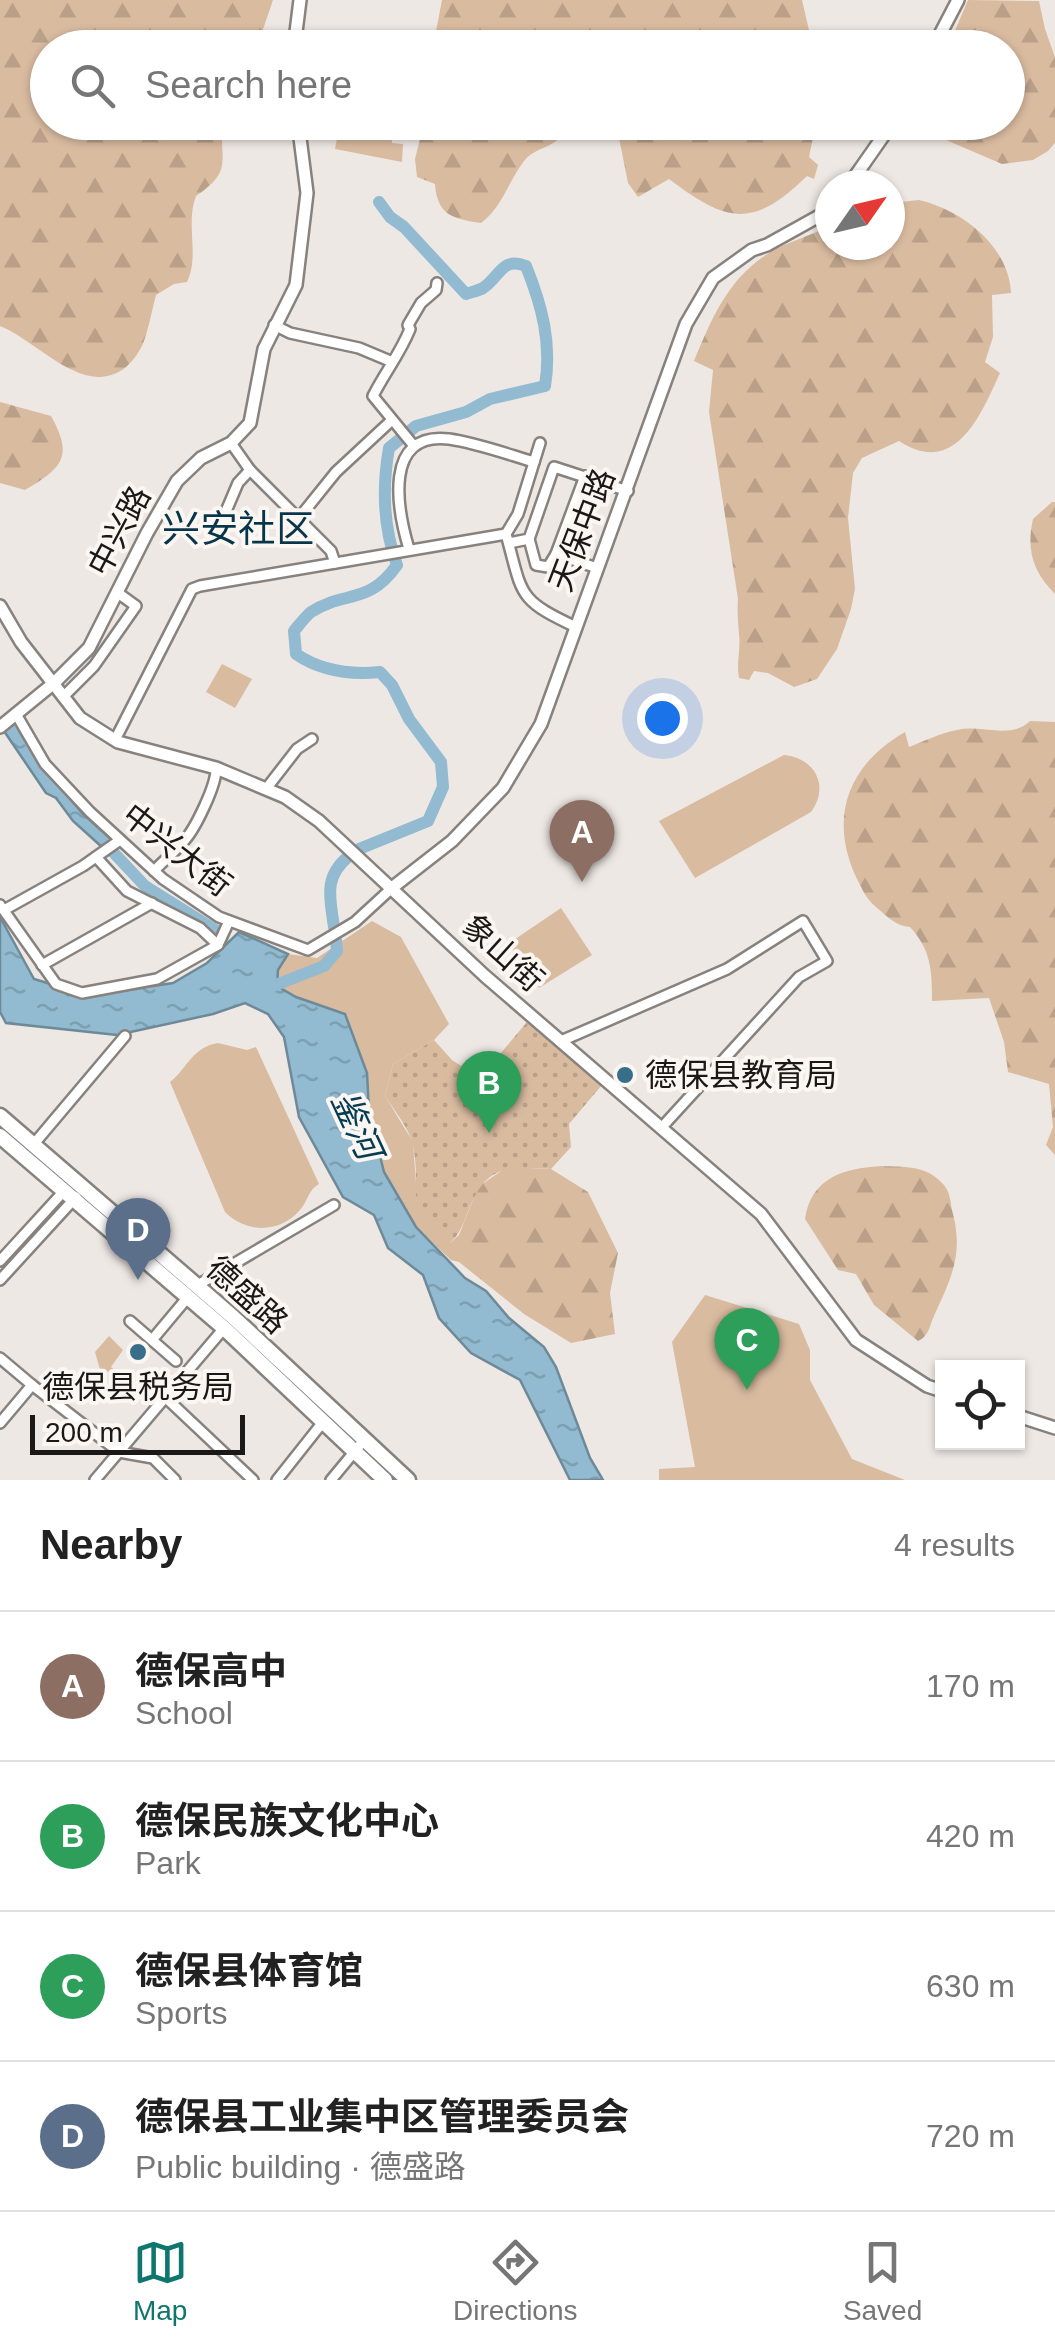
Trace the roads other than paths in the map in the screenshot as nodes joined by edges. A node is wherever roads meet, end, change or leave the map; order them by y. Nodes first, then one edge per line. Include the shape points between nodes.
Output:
1 (300, 0) edge
2 (958, 0) edge
3 (296, 30) edge
4 (942, 30) edge
5 (300, 140) edge
6 (880, 140) edge
7 (859, 170) edge
8 (815, 218) edge
9 (436, 283) dead end
10 (274, 325) junction
11 (390, 362) junction
12 (392, 420) junction
13 (230, 443) junction
14 (540, 443) dead end
15 (414, 446) junction
16 (534, 462) junction
17 (250, 470) junction
18 (585, 476) junction
19 (628, 490) junction
20 (299, 518) junction
21 (221, 523) dead end
22 (508, 539) junction
23 (529, 539) junction
24 (410, 548) junction
25 (556, 554) junction
26 (335, 563) junction
27 (597, 568) junction
28 (118, 593) junction
29 (0, 606) edge
30 (576, 627) junction
31 (54, 683) junction
32 (64, 696) junction
33 (16, 714) junction
34 (0, 728) edge
35 (312, 739) dead end
36 (115, 740) junction
37 (216, 768) junction
38 (266, 789) junction
39 (120, 840) junction
40 (96, 857) junction
41 (154, 871) junction
42 (393, 887) junction
43 (152, 903) junction
44 (2, 908) edge
45 (229, 921) junction
46 (218, 945) junction
47 (42, 964) junction
48 (125, 1036) dead end
49 (562, 1041) junction
50 (0, 1116) edge
51 (663, 1126) junction
52 (0, 1136) edge
53 (34, 1145) junction
54 (73, 1190) junction
55 (334, 1205) dead end
56 (0, 1261) edge
57 (0, 1280) edge
58 (192, 1291) junction
59 (130, 1321) dead end
60 (228, 1322) junction
61 (152, 1340) junction
62 (0, 1358) edge
63 (176, 1360) dead end
64 (32, 1386) junction
65 (935, 1389) edge
66 (165, 1398) junction
67 (1025, 1418) edge
68 (323, 1422) junction
69 (0, 1423) edge
70 (1055, 1428) edge
71 (360, 1445) junction
72 (119, 1452) junction
73 (95, 1480) edge
74 (176, 1480) edge
75 (253, 1480) edge
76 (276, 1480) edge
77 (331, 1480) edge
78 (385, 1480) edge
79 (408, 1480) edge

1 - 3 main road
2 - 4 main road
5 - 10 main road, 中兴路 via 307,193 296,285
6 - 7 main road
8 - 19 main road, 天保中路 via 713,278 686,324
9 - 11 street
10 - 11 street
10 - 13 main road, 中兴路 via 250,423
11 - 12 street via 373,396
12 - 15 street
12 - 20 street
13 - 17 street
13 - 28 main road, 中兴路 via 177,481
14 - 16 street
15 - 16 street via 447,439
15 - 24 street via 401,461 398,482
16 - 22 street
17 - 20 street
17 - 21 street
18 - 19 street
18 - 23 street via 554,467
18 - 25 street
19 - 27 main road, 天保中路
20 - 26 street
22 - 23 street
22 - 24 street
22 - 30 street via 524,595
23 - 25 street via 536,564 548,567
24 - 26 street
25 - 27 street
26 - 36 street via 192,590
27 - 30 main road, 天保中路
28 - 31 main road, 中兴路 via 89,648
28 - 32 street via 136,606
29 - 31 main road, 象山街
30 - 42 main road, 天保中路 via 541,724 503,788 452,841
31 - 32 main road, 象山街
31 - 33 main road, 中兴路
32 - 36 main road, 象山街 via 80,718
33 - 34 main road, 中兴路
33 - 39 street, 中兴大街 via 45,764
35 - 38 street
36 - 37 main road, 象山街
37 - 38 main road, 象山街
37 - 41 street via 183,842
38 - 42 main road, 象山街 via 319,821
39 - 40 street
39 - 41 street, 中兴大街
40 - 43 street via 127,891
40 - 44 street
41 - 45 street, 中兴大街
42 - 45 street, 中兴大街 via 308,950
42 - 49 main road, 象山街
43 - 46 street
43 - 47 street
44 - 47 street
45 - 46 street
46 - 47 street via 157,978 82,993 56,984
48 - 53 street
49 - 51 main road, 象山街
49 - 51 street via 726,969 802,921 826,960 800,977
50 - 53 highway, 德盛路
51 - 65 main road, 象山街 via 761,1214 856,1340
52 - 54 highway
53 - 54 highway, 德盛路
54 - 56 street
54 - 57 street
54 - 58 highway, 德盛路
55 - 58 street
58 - 60 highway, 德盛路
58 - 61 street
59 - 61 street
60 - 66 street
60 - 68 highway
60 - 71 highway, 德盛路
61 - 63 street
62 - 64 street
64 - 69 street
64 - 72 street
66 - 72 street
66 - 75 street
67 - 70 main road
68 - 71 highway
68 - 76 street
71 - 77 street
71 - 78 highway
71 - 79 highway, 德盛路
72 - 73 street
72 - 74 street via 153,1458

